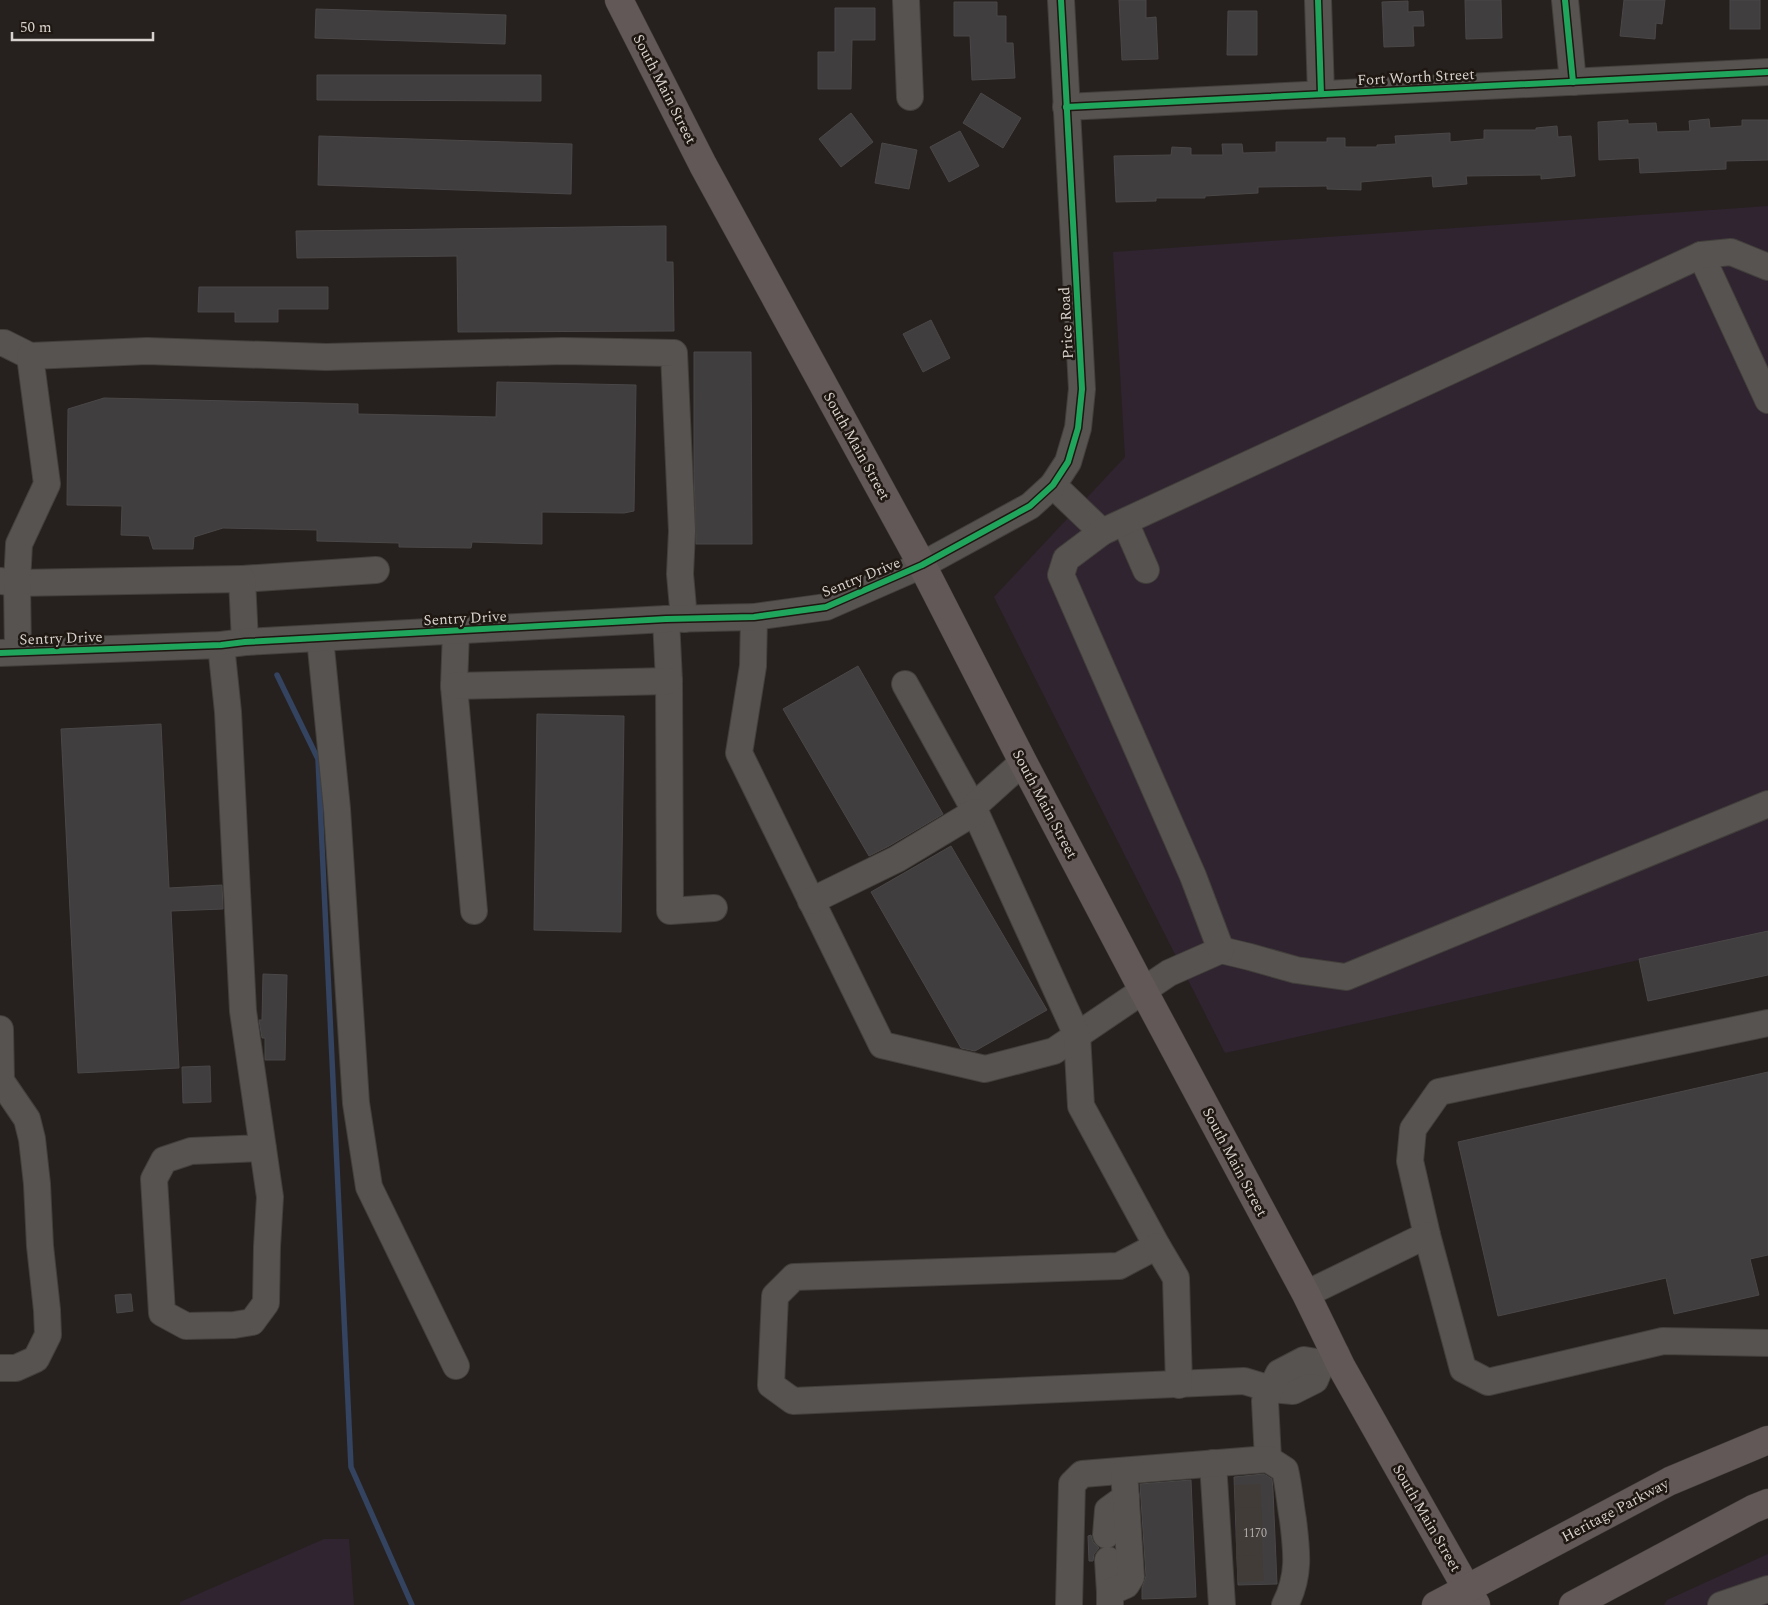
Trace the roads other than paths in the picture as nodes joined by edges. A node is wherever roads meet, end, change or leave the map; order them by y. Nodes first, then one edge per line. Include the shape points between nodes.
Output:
1 (619, 0) edge
2 (906, 0) edge
3 (1061, 0) edge
4 (1318, 0) edge
5 (1564, 0) edge
6 (1768, 72) edge
7 (1573, 82) junction
8 (1321, 94) junction
9 (910, 97) dead end
10 (1066, 107) junction
11 (1701, 255) junction
12 (1768, 267) edge
13 (0, 343) edge
14 (30, 356) junction
15 (1768, 400) edge
16 (1053, 485) junction
17 (1114, 527) junction
18 (922, 565) junction
19 (376, 570) dead end
20 (1146, 570) dead end
21 (242, 579) junction
22 (8, 582) edge
23 (9, 616) edge
24 (754, 617) junction
25 (675, 619) junction
26 (456, 631) junction
27 (320, 638) junction
28 (233, 644) junction
29 (9, 652) edge
30 (669, 681) junction
31 (905, 684) dead end
32 (454, 686) junction
33 (1023, 762) junction
34 (1768, 804) edge
35 (974, 809) junction
36 (812, 900) junction
37 (714, 908) dead end
38 (474, 911) dead end
39 (1220, 950) junction
40 (1143, 990) junction
41 (1768, 1023) edge
42 (0, 1029) edge
43 (1078, 1035) junction
44 (263, 1148) junction
45 (1427, 1235) junction
46 (1157, 1246) junction
47 (1306, 1294) junction
48 (1768, 1343) edge
49 (1329, 1358) junction
50 (456, 1366) dead end
51 (0, 1368) edge
52 (1179, 1384) junction
53 (1271, 1389) junction
54 (1768, 1440) edge
55 (1268, 1459) junction
56 (1213, 1463) junction
57 (1124, 1471) junction
58 (1126, 1497) junction
59 (1768, 1503) edge
60 (1768, 1589) edge
61 (1471, 1597) edge
62 (1110, 1598) edge
63 (1069, 1605) edge
64 (1222, 1605) edge
65 (1285, 1605) edge
66 (1436, 1605) edge
67 (1573, 1605) edge
68 (1721, 1605) edge

1 - 18 main road, South Main Street via 703,165
2 - 9 street
3 - 10 street, Price Road
4 - 8 street
5 - 7 street
6 - 7 street, Fort Worth Street
7 - 8 street, Fort Worth Street
8 - 10 street, Fort Worth Street
10 - 16 street, Price Road via 1082,389 1078,428 1068,462
11 - 12 street via 1730,252
11 - 15 street
11 - 17 street
13 - 14 street
14 - 22 street via 47,484 19,544
14 - 25 street via 147,351 326,357 563,351 674,353 682,530
16 - 17 street
16 - 18 street, Price Road via 1030,506
17 - 20 street
17 - 39 street via 1066,559 1061,575 1194,876
18 - 24 street, Sentry Drive via 826,607
18 - 33 main road, South Main Street
19 - 21 street
21 - 22 street
21 - 28 street
22 - 23 street
23 - 29 street
24 - 25 street, Sentry Drive
24 - 36 street via 753,666 739,752
25 - 26 street, Sentry Drive
25 - 30 street
26 - 27 street, Sentry Drive
26 - 32 street
27 - 28 street, Sentry Drive
27 - 50 street via 337,809 356,1103 369,1187
28 - 29 street, Sentry Drive
28 - 44 street via 228,712 243,1011
30 - 32 street
30 - 37 street via 670,911
31 - 35 street
32 - 38 street
33 - 35 street
33 - 40 main road, South Main Street
34 - 39 street via 1346,977 1296,970
35 - 36 street via 897,859
35 - 43 street
36 - 43 street via 882,1045 985,1069 1054,1050
39 - 40 street via 1169,973
40 - 43 street
40 - 47 main road, South Main Street
41 - 45 street via 1439,1092 1413,1129 1410,1161
42 - 51 street via 1,1081 27,1119 32,1139 48,1335 36,1359 16,1368
43 - 46 street via 1081,1106
44 - 44 street via 270,1197 266,1303 252,1322 186,1326 162,1313 154,1179 164,1160 191,1151
45 - 47 street
45 - 48 street via 1462,1369 1488,1382 1663,1341
46 - 52 street via 1176,1278
46 - 52 street via 1120,1266 794,1277 775,1296 771,1385 793,1401
47 - 49 main road, South Main Street
49 - 53 street via 1314,1380 1293,1391
49 - 61 main road, South Main Street
52 - 53 street via 1244,1381
53 - 55 street via 1265,1401
54 - 61 main road, Heritage Parkway via 1670,1481
55 - 56 street
55 - 65 street via 1285,1470 1284,1531 1293,1589
56 - 57 street
56 - 64 street via 1227,1534
57 - 58 street
57 - 63 street via 1082,1474 1072,1484
58 - 62 street via 1131,1577
58 - 62 street via 1108,1510
59 - 67 main road
60 - 68 street
61 - 66 main road, Heritage Parkway

